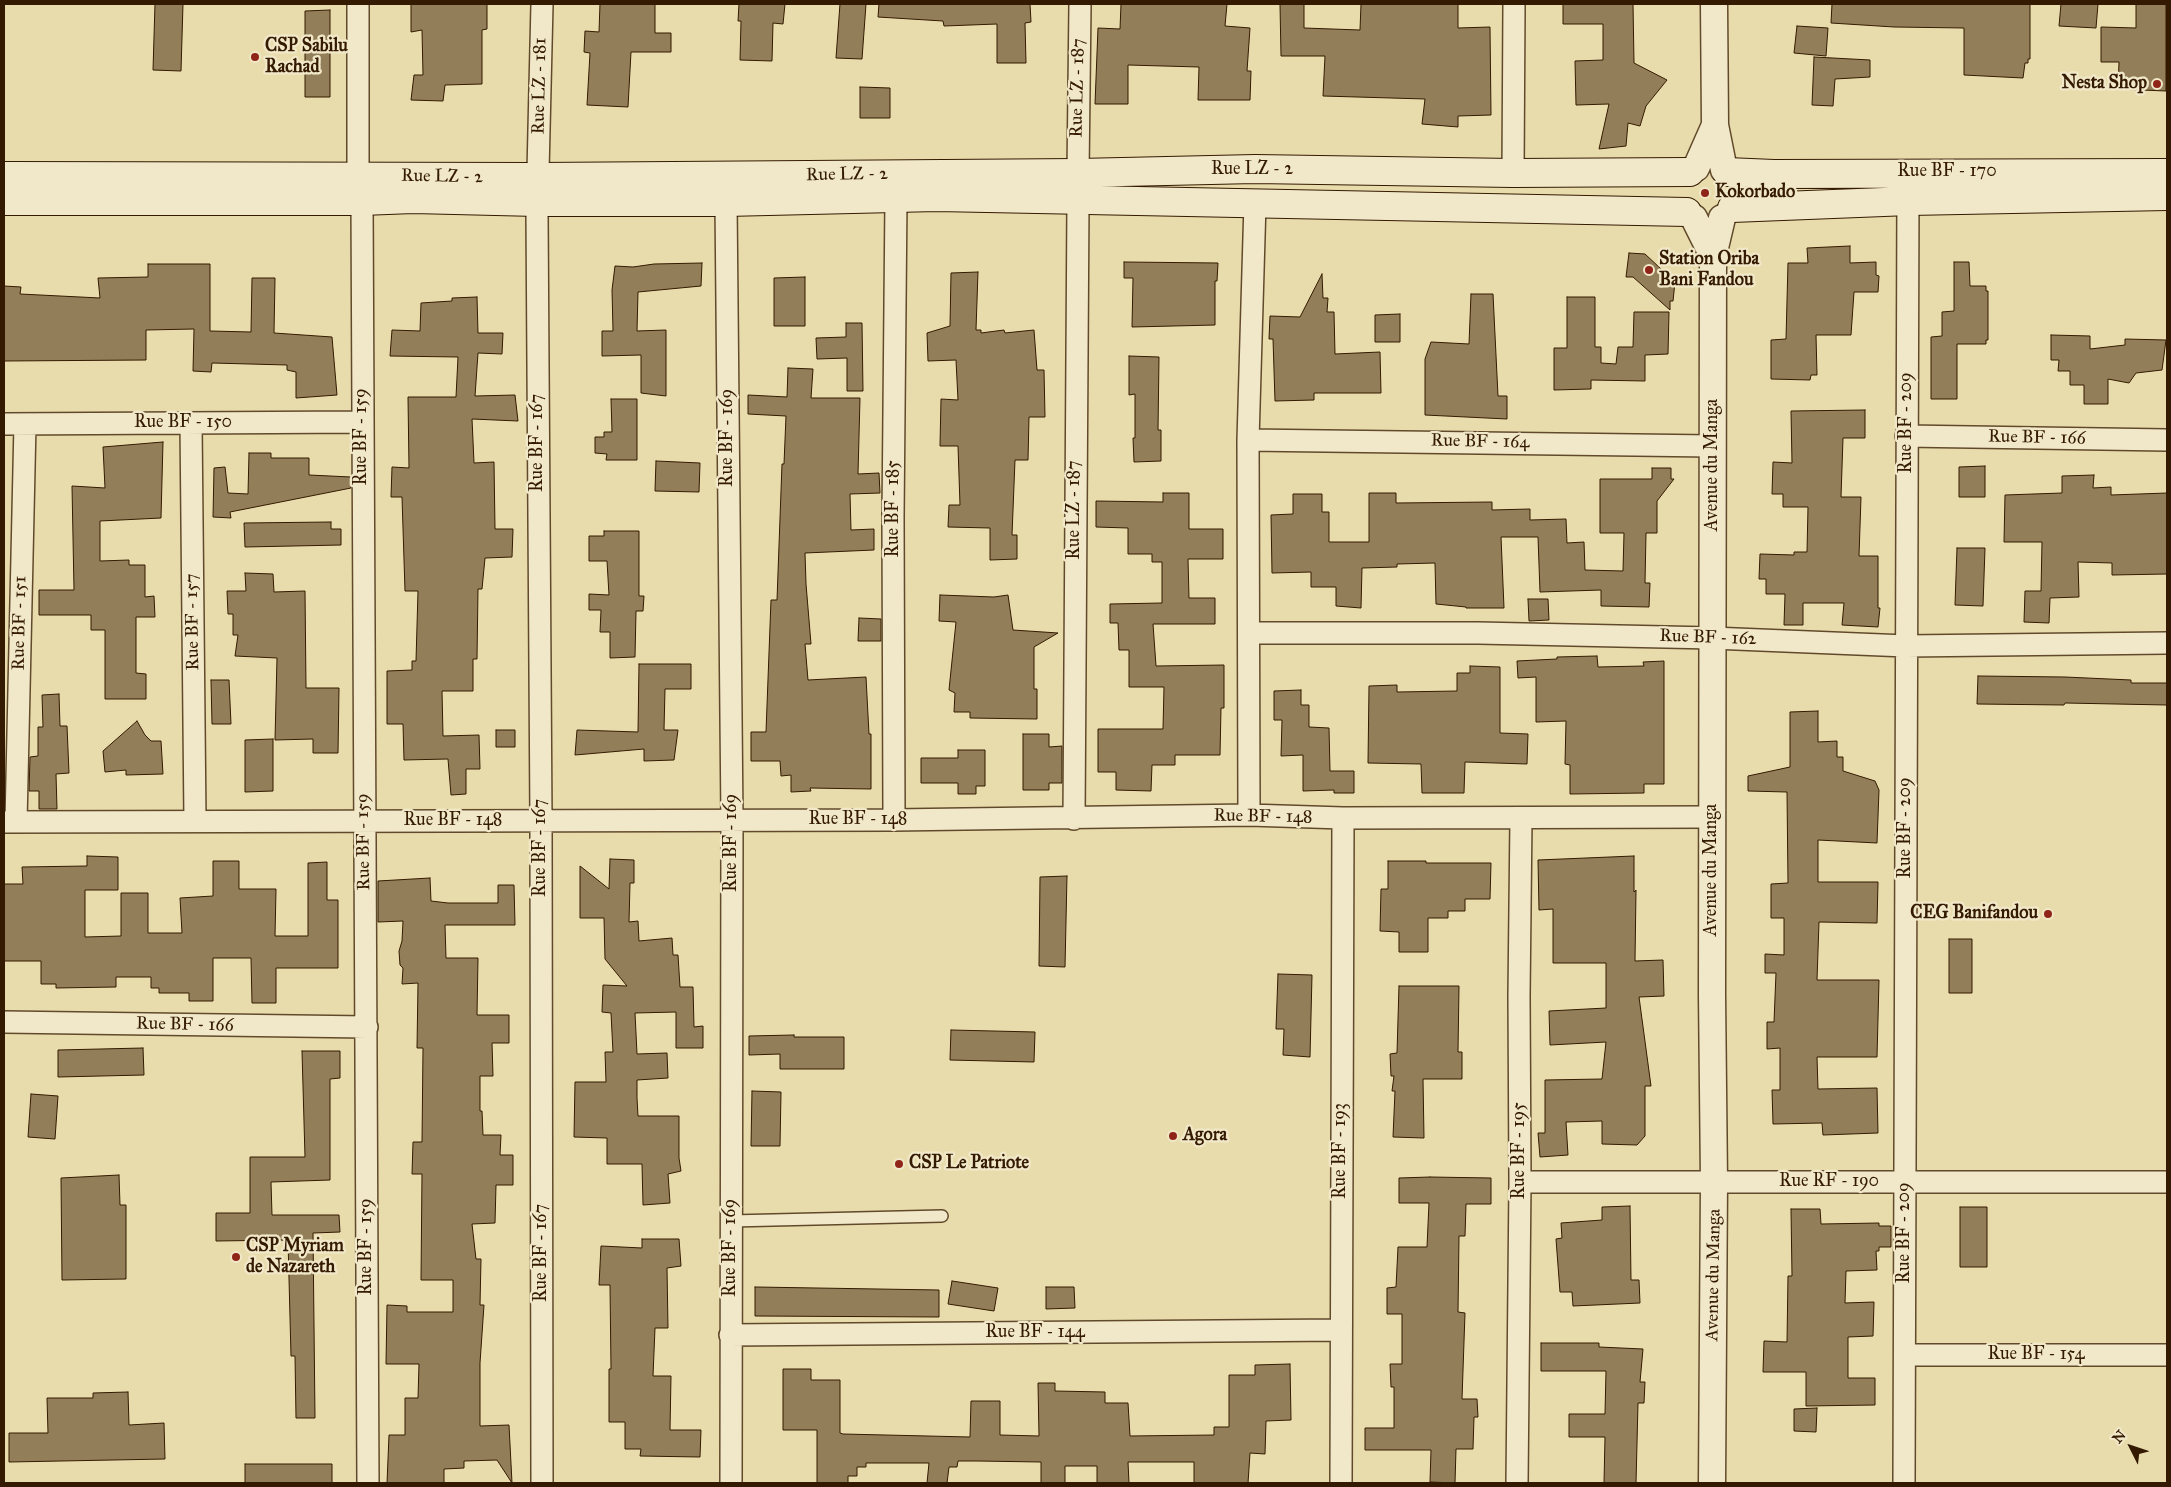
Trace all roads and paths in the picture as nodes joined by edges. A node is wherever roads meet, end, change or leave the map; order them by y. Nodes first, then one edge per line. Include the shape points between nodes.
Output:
1 (358, 4) edge
2 (542, 4) edge
3 (1080, 4) edge
4 (1514, 4) edge
5 (1714, 4) edge
6 (1715, 125) junction
7 (1693, 170) junction
8 (1726, 171) junction
9 (1078, 172) junction
10 (1513, 172) junction
11 (1908, 172) junction
12 (2167, 173) edge
13 (4, 176) edge
14 (360, 188) junction
15 (538, 190) junction
16 (2167, 196) edge
17 (896, 198) junction
18 (1078, 200) junction
19 (4, 201) edge
20 (1909, 201) junction
21 (726, 202) junction
22 (1255, 203) junction
23 (1727, 213) junction
24 (1691, 215) junction
25 (1713, 256) junction
26 (362, 422) junction
27 (191, 423) junction
28 (14, 424) edge
29 (1906, 436) junction
30 (1248, 440) junction
31 (2167, 440) edge
32 (1712, 446) junction
33 (1249, 633) junction
34 (1712, 638) junction
35 (2167, 643) edge
36 (1906, 646) junction
37 (1249, 816) junction
38 (1712, 817) junction
39 (1343, 818) junction
40 (1520, 818) junction
41 (1074, 819) junction
42 (541, 820) junction
43 (732, 820) junction
44 (894, 820) junction
45 (195, 821) junction
46 (364, 821) junction
47 (10, 822) edge
48 (4, 1022) edge
49 (367, 1027) junction
50 (1520, 1182) junction
51 (1714, 1182) junction
52 (1905, 1182) junction
53 (2167, 1182) edge
54 (942, 1216) dead end
55 (731, 1221) junction
56 (1340, 1330) junction
57 (730, 1335) junction
58 (2167, 1355) edge
59 (1905, 1356) junction
60 (368, 1483) edge
61 (542, 1483) edge
62 (731, 1483) edge
63 (1341, 1483) edge
64 (1517, 1483) edge
65 (1712, 1483) edge
66 (1904, 1483) edge

1 - 14 street, Rue BF - 159
2 - 15 street, Rue LZ - 181
3 - 9 street, Rue LZ - 187
4 - 10 street
5 - 6 street
6 - 7 street
6 - 8 street
7 - 8 main road via 1709,165
7 - 10 main road, Rue LZ - 2
7 - 24 main road via 1682,182 1680,191 1682,204
8 - 11 main road, Rue BF - 170 via 1774,174
8 - 23 main road via 1736,189 1735,202
9 - 10 main road, Rue LZ - 2 via 1255,169
9 - 15 main road, Rue LZ - 2
11 - 12 main road, Rue BF - 170
11 - 20 street, Rue BF - 209
13 - 14 main road, Rue LZ - 2
14 - 15 main road, Rue LZ - 2 via 413,200
14 - 19 main road, Rue LZ - 2
14 - 26 street, Rue BF - 159
15 - 21 main road, Rue LZ - 2
15 - 42 street, Rue BF - 167
16 - 20 main road, Rue BF - 170
17 - 18 main road, Rue LZ - 2
17 - 21 main road, Rue LZ - 2
17 - 44 street, Rue BF - 185
18 - 22 main road, Rue LZ - 2
18 - 41 street, Rue LZ - 187
20 - 23 main road, Rue BF - 170
20 - 29 street, Rue BF - 209
21 - 43 street, Rue BF - 169
22 - 24 main road, Rue LZ - 2
22 - 30 street
23 - 24 main road via 1707,222
23 - 25 street
24 - 25 street
25 - 32 street, Avenue du Manga
26 - 27 street, Rue BF - 150
26 - 46 street, Rue BF - 159
27 - 28 street, Rue BF - 150
27 - 45 street, Rue BF - 157
28 - 47 street, Rue BF - 151
29 - 31 street, Rue BF - 166
29 - 36 street, Rue BF - 209
30 - 32 street, Rue BF - 164
30 - 33 street
32 - 34 street, Avenue du Manga
33 - 34 street, Rue BF - 162
33 - 37 street
34 - 36 street, Rue BF - 162
34 - 38 street, Avenue du Manga
35 - 36 street, Rue BF - 162
36 - 52 street, Rue BF - 209
37 - 39 street, Rue BF - 148
37 - 41 street, Rue BF - 148
38 - 40 street, Rue BF - 148
38 - 51 street, Avenue du Manga
39 - 40 street, Rue BF - 148
39 - 56 street, Rue BF - 193
40 - 50 street, Rue BF - 195
41 - 44 street, Rue BF - 148
42 - 43 street, Rue BF - 148
42 - 46 street, Rue BF - 148
42 - 61 street, Rue BF - 167
43 - 44 street, Rue BF - 148
43 - 55 street, Rue BF - 169
45 - 46 street, Rue BF - 148
45 - 47 street, Rue BF - 148
46 - 49 street, Rue BF - 159
48 - 49 street, Rue BF - 166
49 - 60 street, Rue BF - 159
50 - 51 street, Rue RF - 190
50 - 64 street, Rue BF - 195
51 - 52 street, Rue RF - 190
51 - 65 street, Avenue du Manga
52 - 53 street, Rue RF - 190
52 - 59 street, Rue BF - 209
54 - 55 lane
55 - 57 street, Rue BF - 169
56 - 57 street, Rue BF - 144
56 - 63 street, Rue BF - 193
57 - 62 street, Rue BF - 169
58 - 59 street, Rue BF - 154
59 - 66 street, Rue BF - 209

